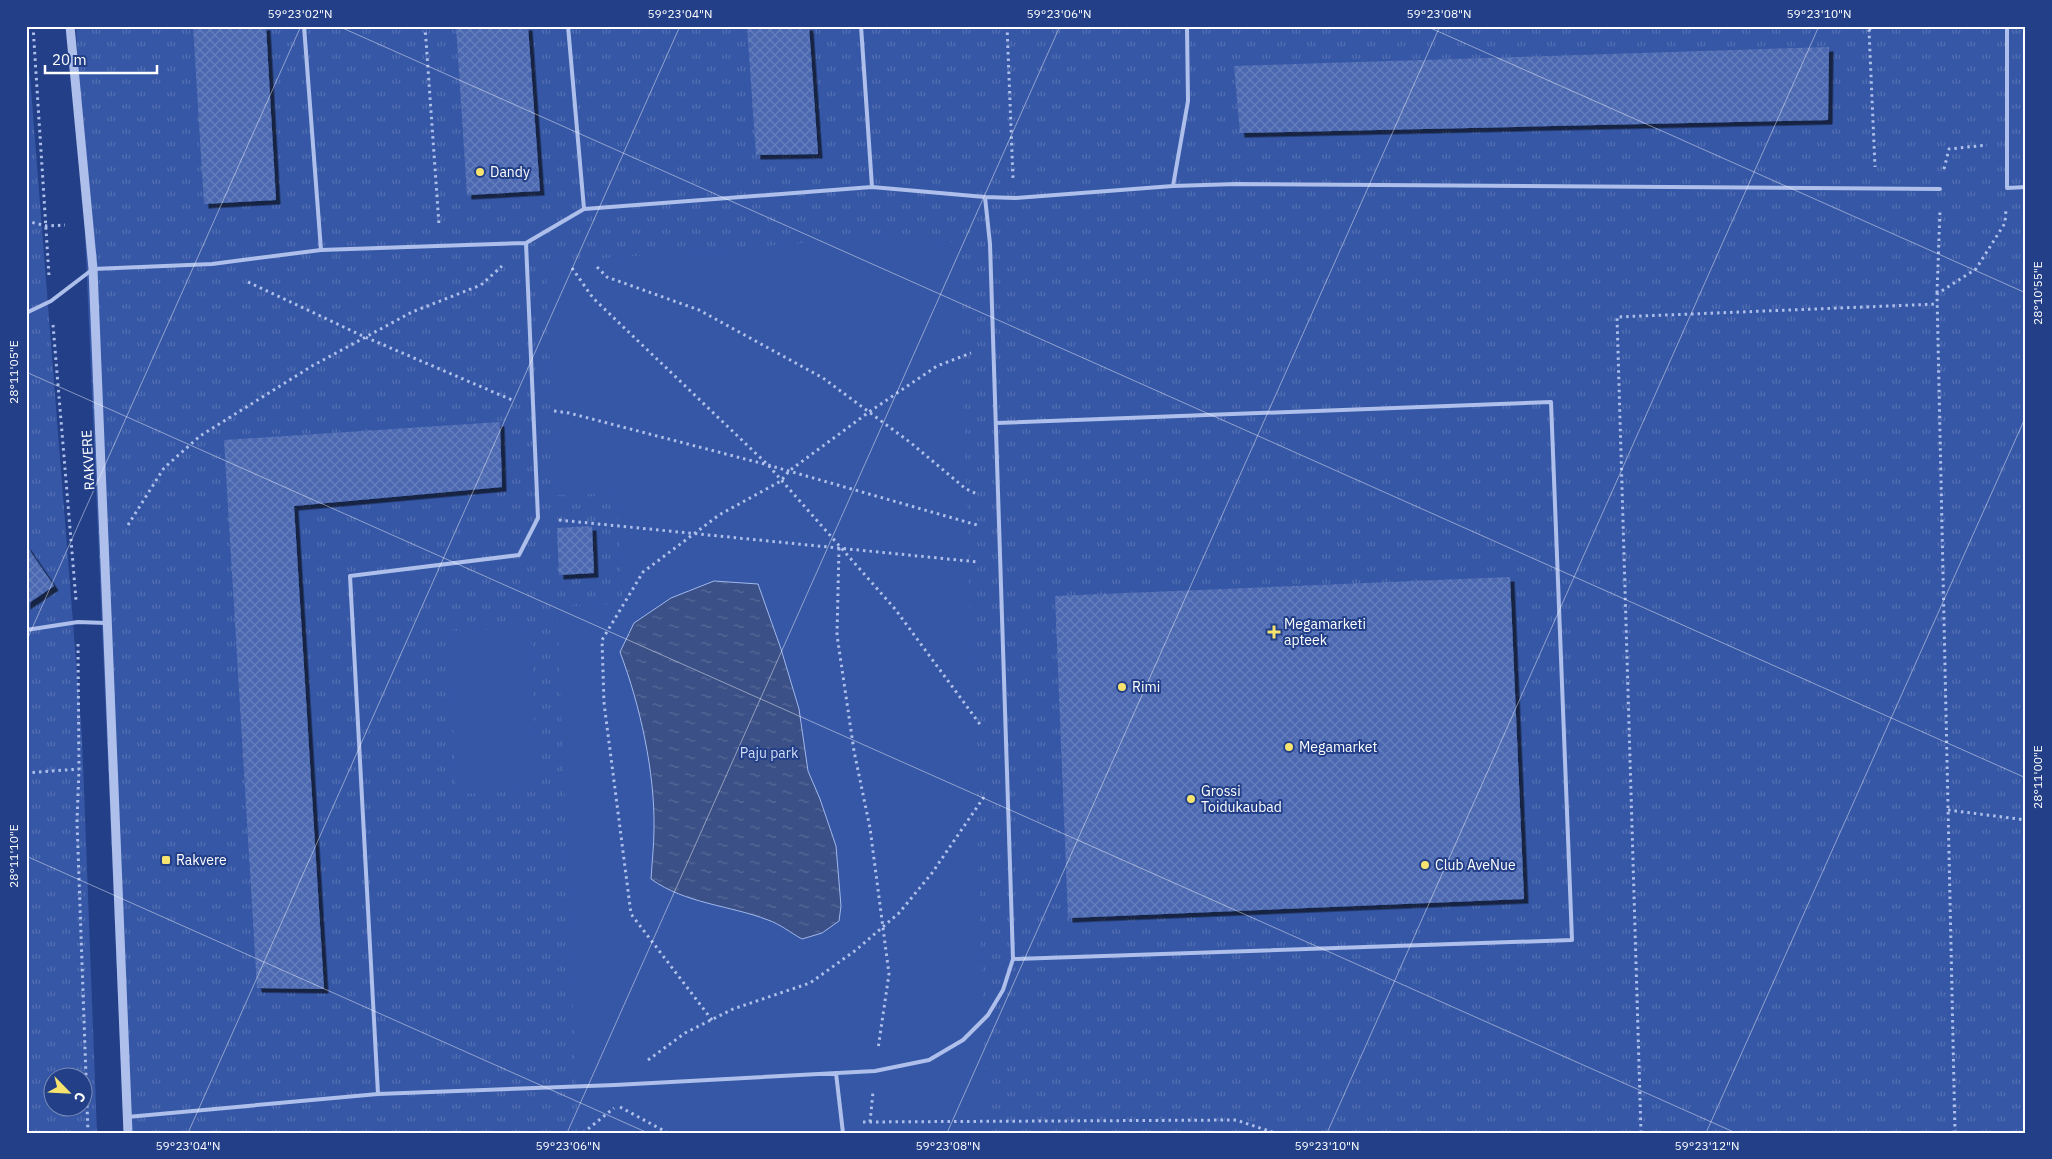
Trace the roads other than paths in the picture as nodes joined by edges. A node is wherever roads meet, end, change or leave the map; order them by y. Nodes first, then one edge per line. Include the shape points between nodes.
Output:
1 (70, 26) edge
2 (304, 26) edge
3 (568, 26) edge
4 (861, 26) edge
5 (1187, 26) edge
6 (2007, 26) edge
7 (1173, 186) junction
8 (872, 187) junction
9 (2026, 187) edge
10 (1940, 189) dead end
11 (984, 197) junction
12 (584, 209) junction
13 (526, 243) junction
14 (321, 250) junction
15 (93, 269) junction
16 (26, 313) edge
17 (996, 423) junction
18 (108, 623) junction
19 (26, 630) edge
20 (1013, 959) junction
21 (836, 1073) junction
22 (378, 1094) junction
23 (127, 1117) junction
24 (128, 1133) edge
25 (843, 1133) edge

1 - 15 street, RAKVERE
2 - 14 lane
3 - 12 lane
4 - 8 lane
5 - 7 lane via 1188,101
6 - 9 lane via 2007,188
7 - 10 lane
7 - 11 lane via 1015,198
8 - 11 lane
8 - 12 lane
11 - 17 lane via 990,244
12 - 13 lane
13 - 14 lane
13 - 22 lane via 538,518 519,555 350,576
14 - 15 lane via 212,264
15 - 16 lane via 51,301
15 - 18 street, RAKVERE
17 - 20 lane
17 - 20 lane via 1551,402 1572,940
18 - 19 lane via 78,622
18 - 23 street, RAKVERE
20 - 21 lane via 1003,990 988,1015 962,1040 929,1060 875,1071
21 - 22 lane
21 - 25 lane
22 - 23 lane
23 - 24 street, RAKVERE

